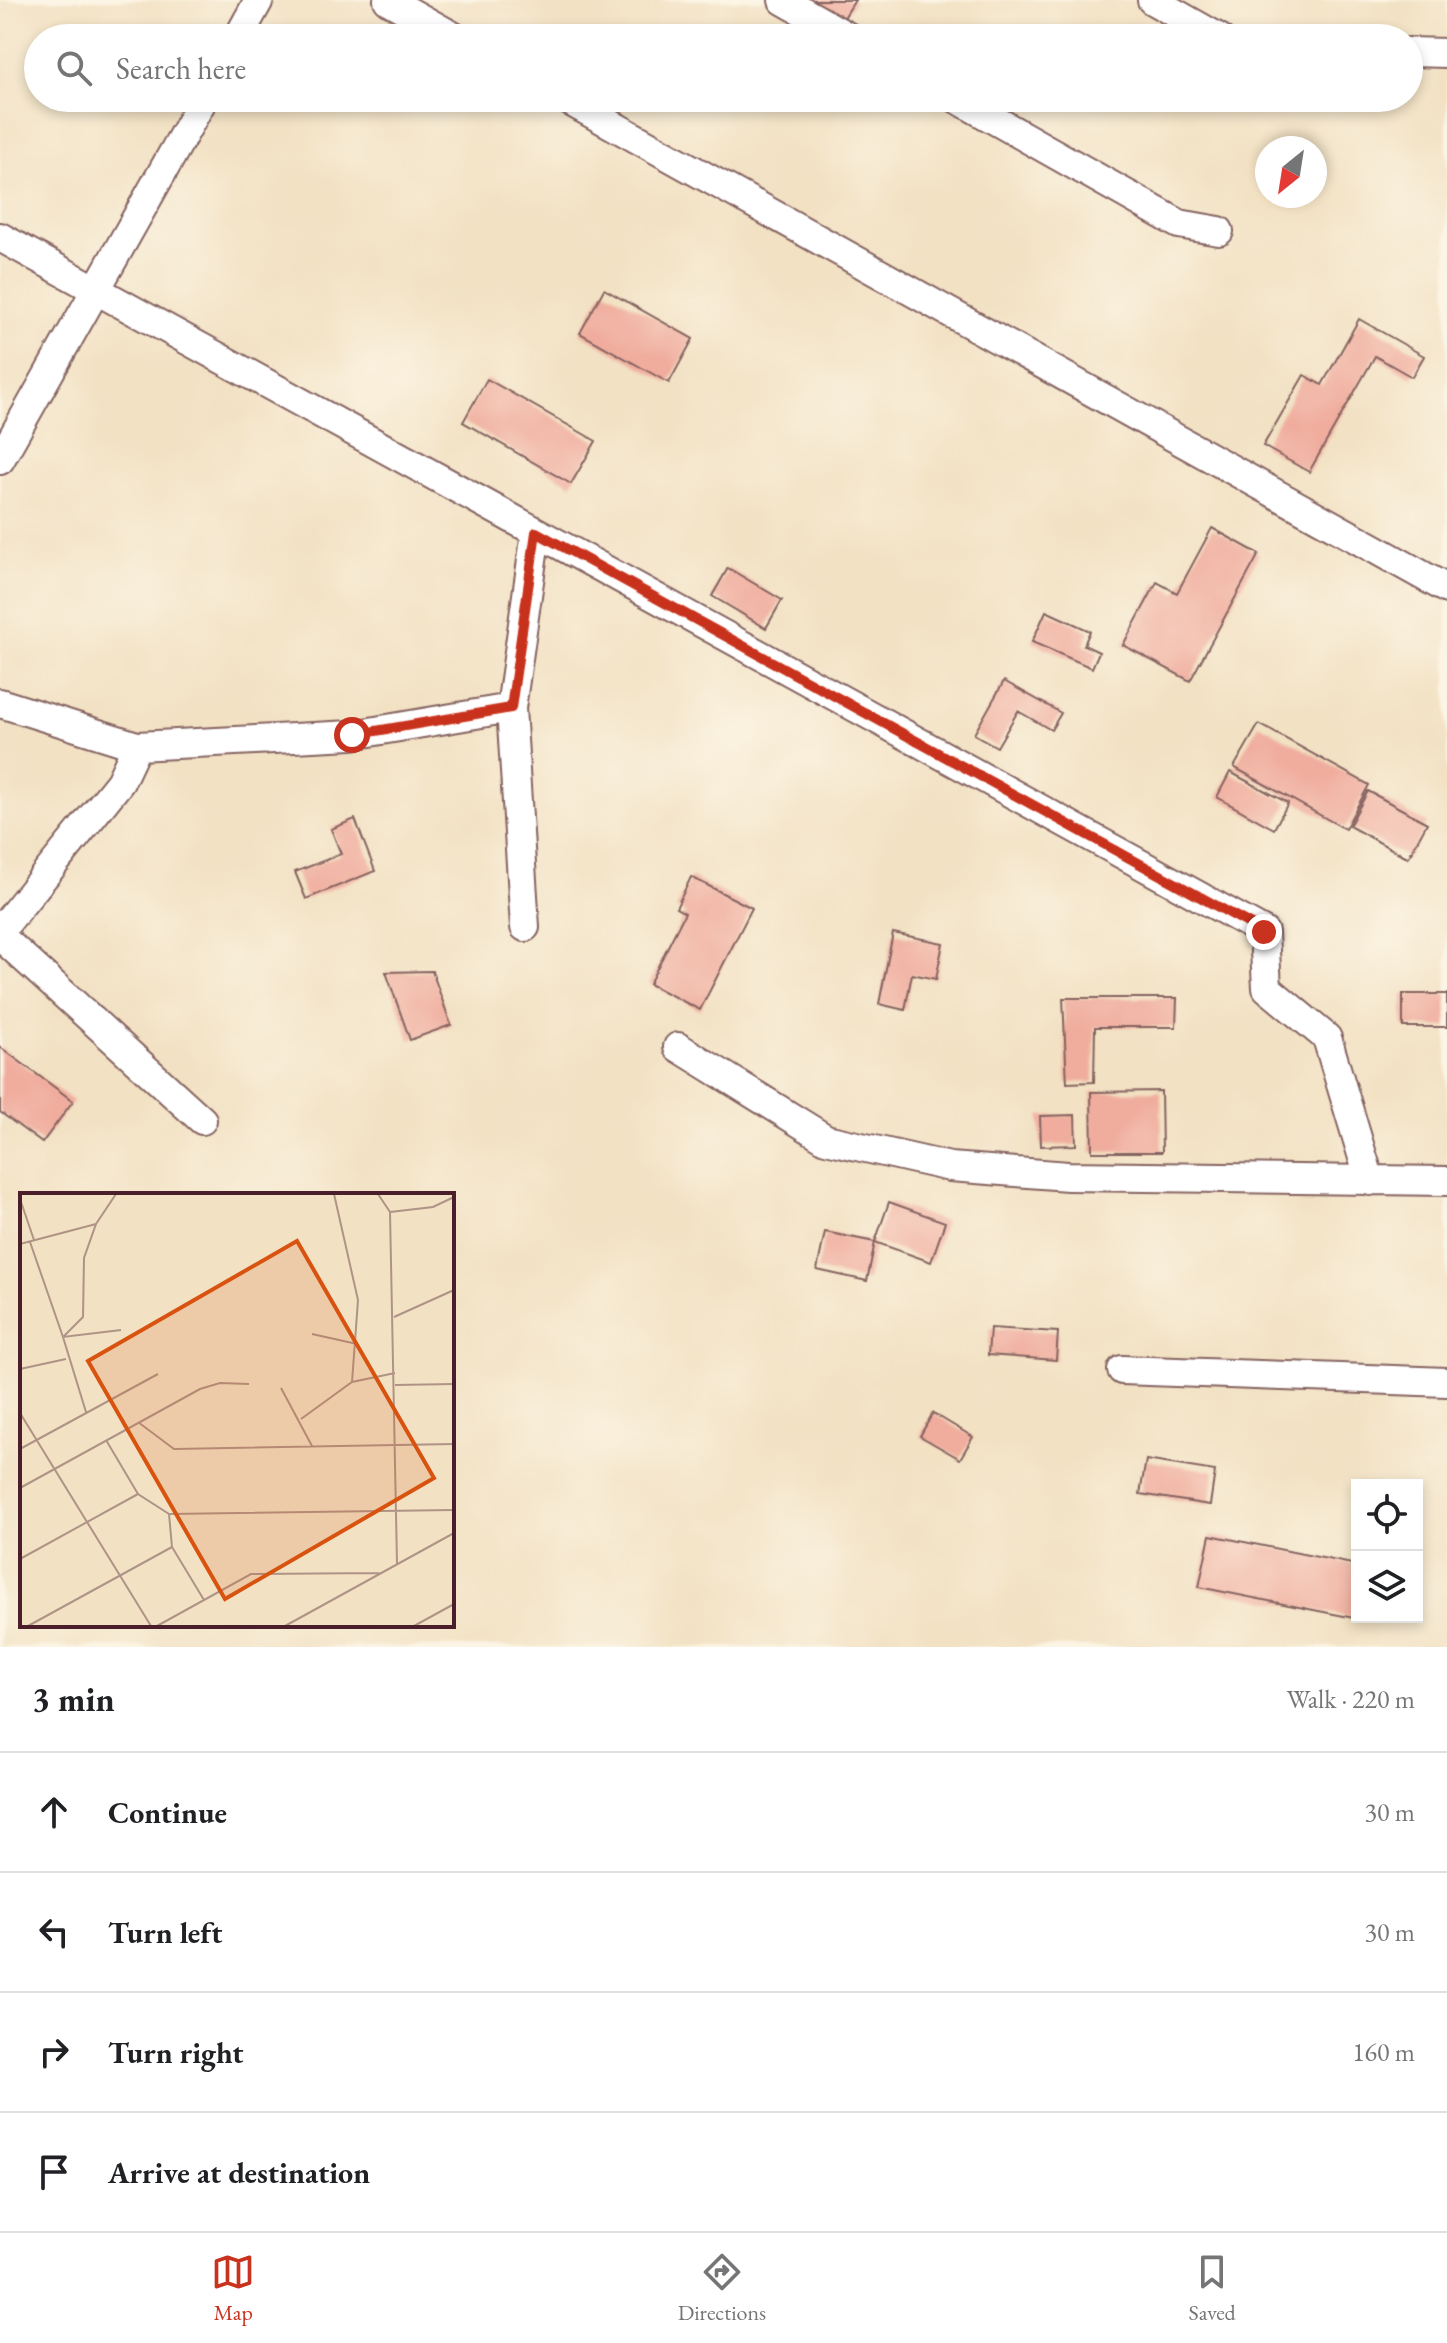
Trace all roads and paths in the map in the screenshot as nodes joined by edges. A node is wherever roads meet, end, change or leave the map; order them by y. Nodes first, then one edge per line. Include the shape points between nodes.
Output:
1 (259, 0) edge
2 (388, 0) edge
3 (783, 0) edge
4 (1152, 0) edge
5 (246, 24) edge
6 (431, 24) edge
7 (825, 24) edge
8 (1194, 24) edge
9 (1423, 52) edge
10 (1447, 53) edge
11 (196, 112) edge
12 (589, 112) edge
13 (981, 112) edge
14 (1219, 231) dead end
15 (0, 237) edge
16 (95, 291) junction
17 (0, 460) edge
18 (536, 532) junction
19 (1447, 589) edge
20 (0, 703) edge
21 (511, 708) junction
22 (137, 746) junction
23 (525, 927) dead end
24 (0, 933) edge
25 (678, 1047) dead end
26 (202, 1120) dead end
27 (1370, 1181) junction
28 (1447, 1181) edge
29 (1122, 1370) dead end
30 (1447, 1382) edge

1 - 5 street
2 - 6 street
3 - 7 street
4 - 8 street
9 - 10 street
11 - 16 street
12 - 19 street
13 - 14 street via 1179,224
15 - 16 street
16 - 17 street
16 - 18 street
18 - 21 street
18 - 27 street via 1264,932 1267,988 1327,1038
20 - 22 street
21 - 22 street via 352,735
21 - 23 street
22 - 24 street via 120,782
24 - 26 street
25 - 27 street via 826,1139 950,1167 1068,1176
27 - 28 street
29 - 30 street

